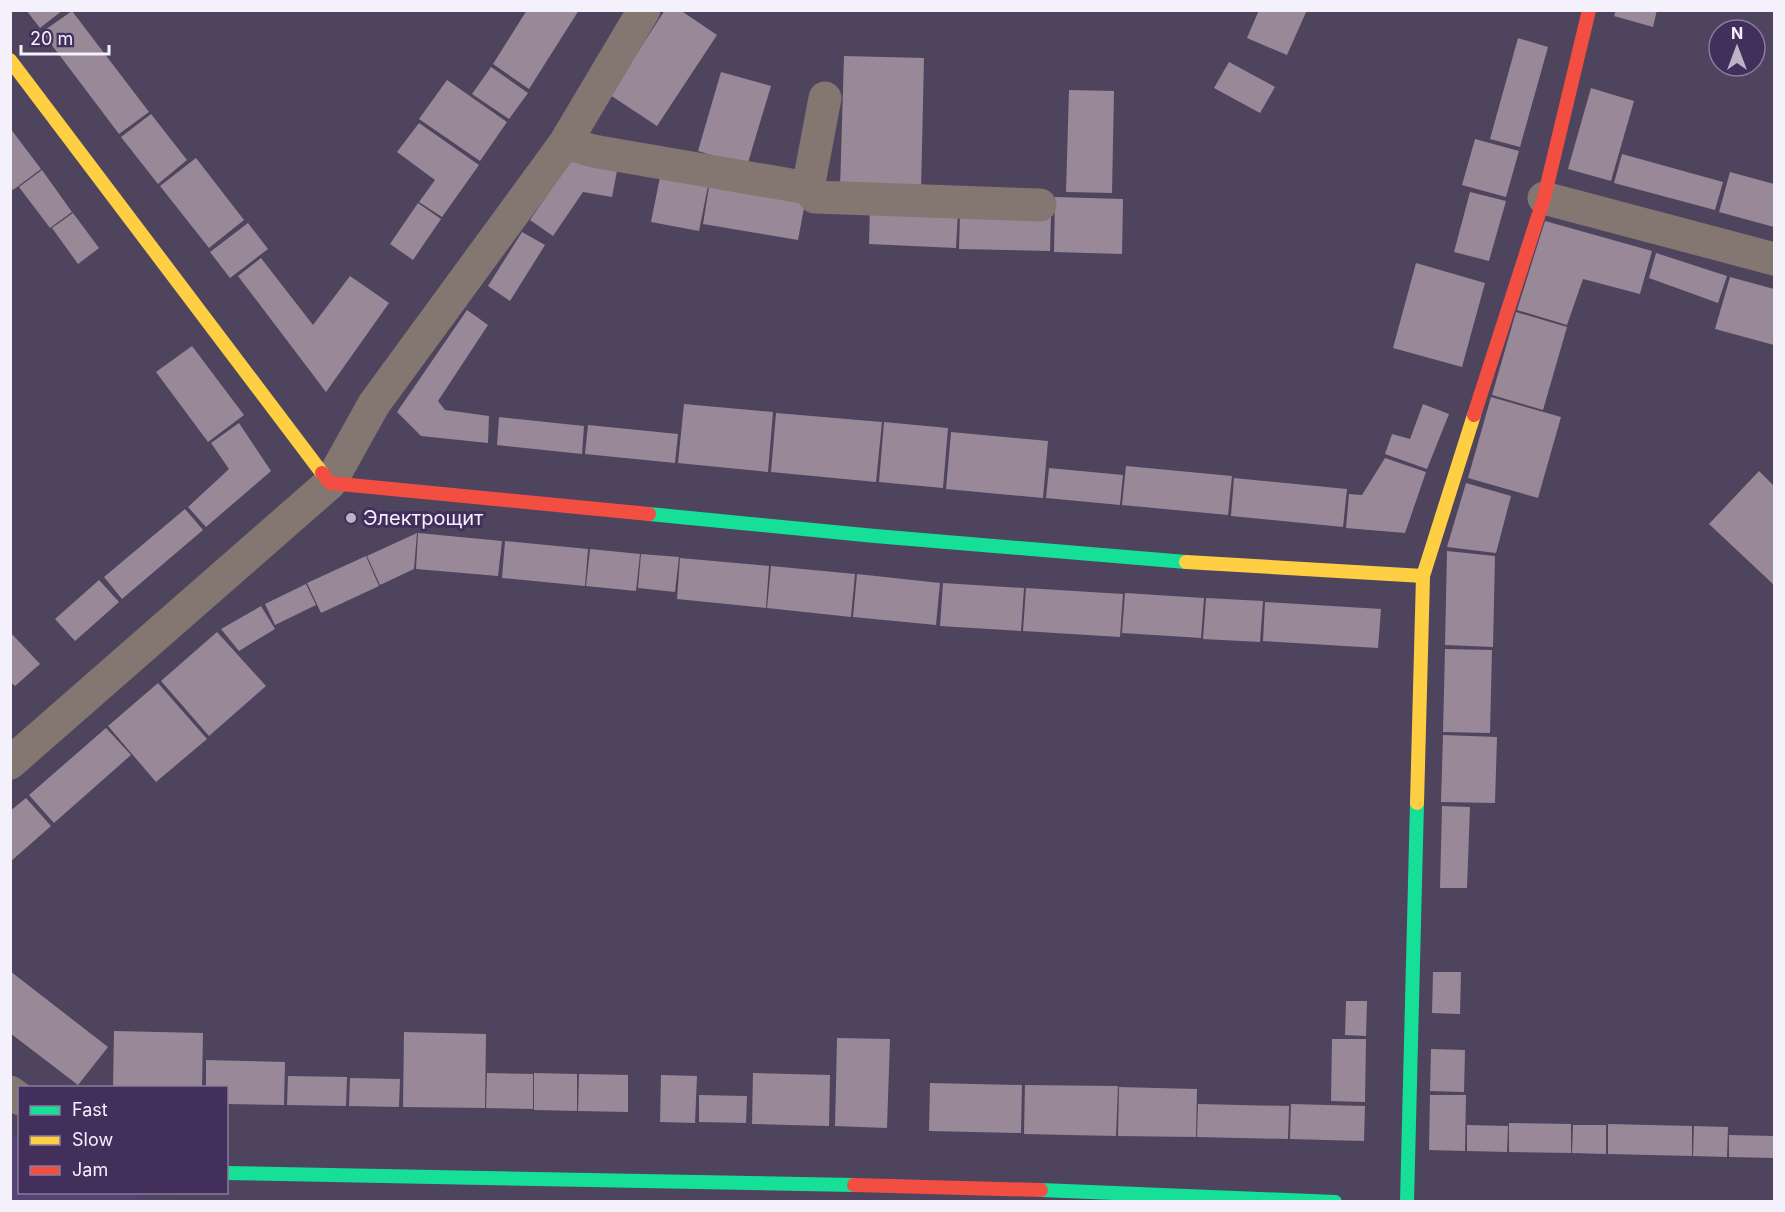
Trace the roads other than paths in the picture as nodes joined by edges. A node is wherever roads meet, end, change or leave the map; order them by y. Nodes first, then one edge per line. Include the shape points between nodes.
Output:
1 (644, 10) edge
2 (1589, 10) edge
3 (10, 60) edge
4 (825, 98) dead end
5 (565, 143) junction
6 (807, 188) junction
7 (1544, 198) junction
8 (1040, 205) dead end
9 (1774, 259) edge
10 (330, 483) junction
11 (1423, 576) junction
12 (10, 763) edge
13 (228, 1173) edge
14 (929, 1194) edge
15 (1335, 1202) edge
16 (1407, 1202) edge

1 - 5 street
2 - 7 street
3 - 10 street
4 - 6 street
5 - 6 street via 593,152
5 - 10 street via 374,404
6 - 8 street via 815,197
7 - 9 street
7 - 11 street
10 - 11 street via 1129,558
10 - 12 street
11 - 16 street
13 - 14 street
14 - 15 street

